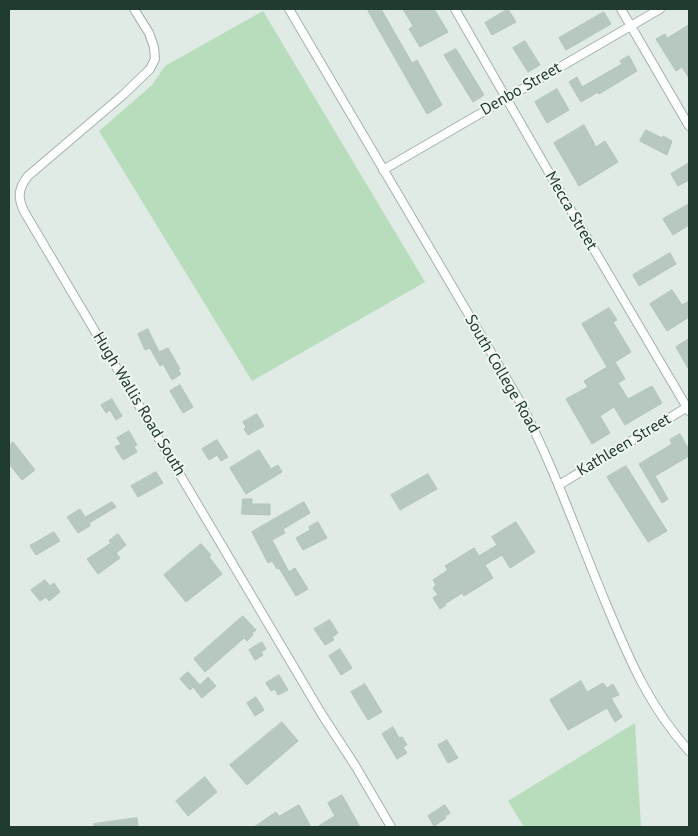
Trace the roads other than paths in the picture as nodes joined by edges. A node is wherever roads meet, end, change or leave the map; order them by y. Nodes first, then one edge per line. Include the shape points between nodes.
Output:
1 (134, 9) edge
2 (289, 9) edge
3 (455, 9) edge
4 (621, 9) edge
5 (660, 9) edge
6 (630, 25) junction
7 (507, 97) junction
8 (689, 126) edge
9 (383, 170) junction
10 (688, 408) edge
11 (559, 485) junction
12 (689, 751) edge
13 (388, 826) edge

1 - 13 street, Hugh Wallis Road South via 154,47 155,59 150,69 28,176 20,188 20,201
2 - 9 street, South College Road
3 - 7 street, Mecca Street
4 - 6 street
5 - 6 street, Denbo Street
6 - 7 street, Denbo Street
6 - 8 street
7 - 9 street, Denbo Street
7 - 10 street, Mecca Street
9 - 11 street, South College Road via 519,400
10 - 11 street, Kathleen Street
11 - 12 street, South College Road via 632,665 658,713

